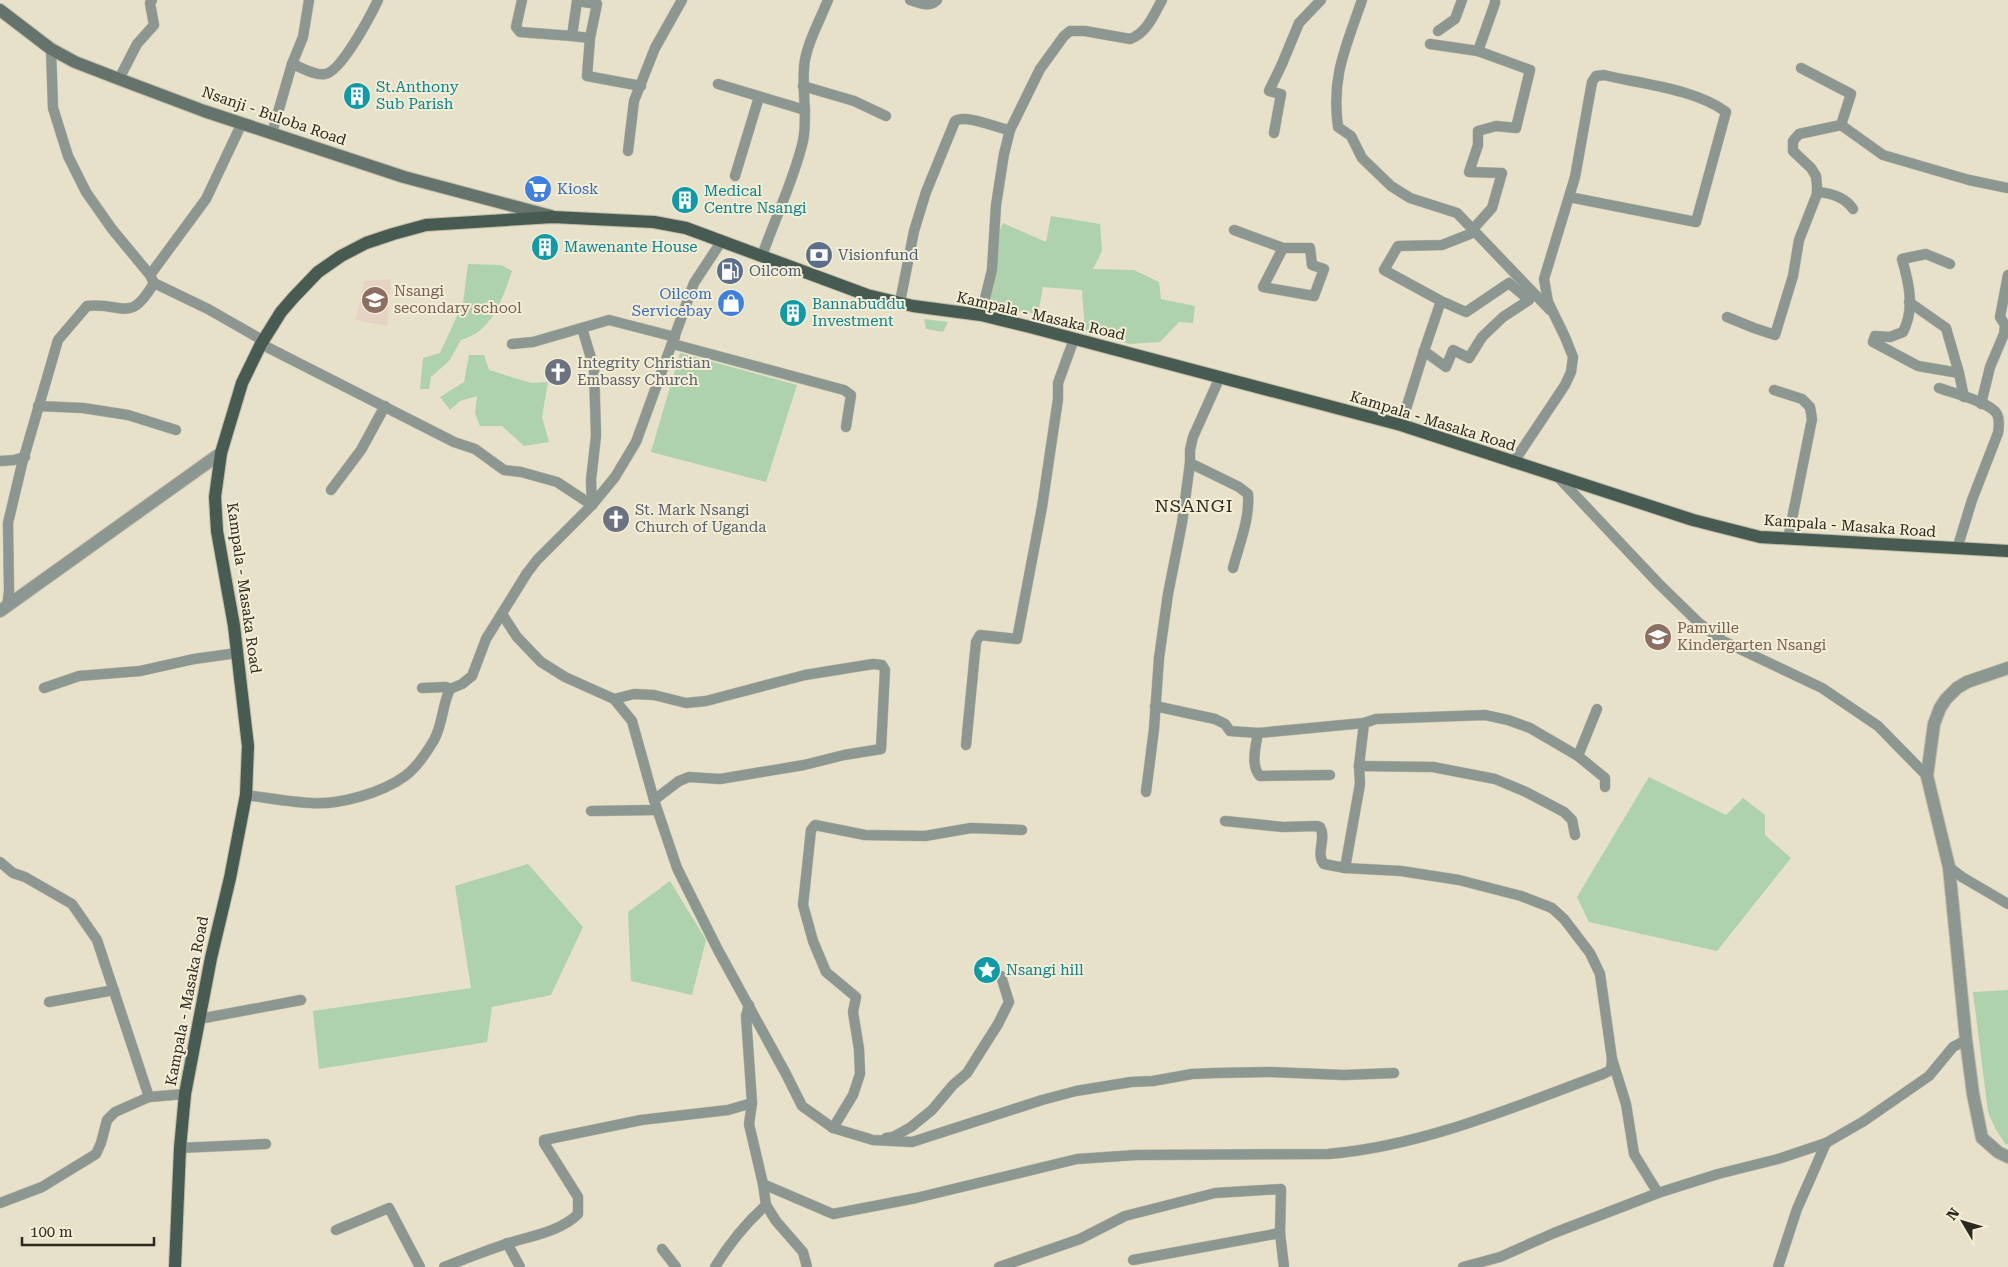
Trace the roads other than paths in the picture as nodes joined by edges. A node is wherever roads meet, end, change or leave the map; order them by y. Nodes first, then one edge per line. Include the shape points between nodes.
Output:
1 (152, 0) edge
2 (309, 0) edge
3 (378, 0) edge
4 (522, 0) edge
5 (682, 0) edge
6 (828, 0) edge
7 (910, 0) edge
8 (937, 0) edge
9 (1162, 0) edge
10 (1321, 0) edge
11 (1362, 0) edge
12 (1462, 0) edge
13 (1494, 0) edge
14 (0, 10) edge
15 (1438, 31) dead end
16 (572, 36) junction
17 (590, 38) junction
18 (1430, 44) dead end
19 (52, 49) junction
20 (1478, 51) junction
21 (292, 64) junction
22 (1801, 68) dead end
23 (119, 79) junction
24 (718, 84) dead end
25 (641, 86) junction
26 (803, 86) junction
27 (759, 97) junction
28 (805, 110) junction
29 (886, 116) dead end
30 (242, 123) junction
31 (1841, 125) junction
32 (1010, 130) junction
33 (272, 133) junction
34 (1274, 133) dead end
35 (628, 151) dead end
36 (735, 176) dead end
37 (2008, 188) edge
38 (1817, 192) junction
39 (1569, 197) junction
40 (1853, 209) dead end
41 (553, 217) junction
42 (1234, 230) dead end
43 (1474, 231) junction
44 (721, 242) junction
45 (1283, 248) junction
46 (762, 256) junction
47 (1950, 264) dead end
48 (2008, 275) edge
49 (152, 279) junction
50 (1441, 301) junction
51 (900, 302) junction
52 (1909, 302) junction
53 (1552, 313) junction
54 (980, 315) junction
55 (1727, 316) dead end
56 (582, 328) junction
57 (1074, 339) junction
58 (674, 340) junction
59 (262, 342) junction
60 (512, 344) dead end
61 (1424, 351) junction
62 (1960, 373) junction
63 (1220, 377) junction
64 (1939, 388) dead end
65 (1774, 390) dead end
66 (1964, 397) junction
67 (1981, 404) junction
68 (38, 406) junction
69 (385, 406) junction
70 (1401, 425) junction
71 (846, 427) dead end
72 (176, 430) dead end
73 (221, 453) junction
74 (25, 457) junction
75 (0, 460) edge
76 (1190, 463) junction
77 (1513, 463) junction
78 (1559, 478) junction
79 (331, 490) dead end
80 (592, 505) junction
81 (1788, 539) junction
82 (1958, 549) junction
83 (2008, 550) edge
84 (1232, 568) dead end
85 (3, 609) edge
86 (502, 614) junction
87 (237, 653) junction
88 (2008, 668) edge
89 (44, 688) dead end
90 (422, 688) dead end
91 (450, 689) junction
92 (614, 699) junction
93 (1155, 706) junction
94 (1597, 709) dead end
95 (1364, 723) junction
96 (1258, 732) junction
97 (966, 745) dead end
98 (1578, 756) junction
99 (1359, 766) junction
100 (1330, 775) dead end
101 (1927, 776) junction
102 (1605, 787) dead end
103 (1146, 792) dead end
104 (246, 795) junction
105 (655, 805) junction
106 (591, 811) dead end
107 (1225, 821) dead end
108 (1022, 830) dead end
109 (1575, 835) dead end
110 (0, 862) edge
111 (1949, 867) junction
112 (1345, 868) junction
113 (2008, 904) edge
114 (1001, 976) dead end
115 (114, 990) junction
116 (301, 1000) dead end
117 (49, 1002) dead end
118 (748, 1005) junction
119 (199, 1019) junction
120 (1966, 1040) junction
121 (1612, 1059) junction
122 (1394, 1073) dead end
123 (185, 1094) junction
124 (149, 1097) junction
125 (752, 1103) junction
126 (833, 1128) junction
127 (873, 1140) junction
128 (1826, 1143) junction
129 (266, 1144) dead end
130 (180, 1148) junction
131 (2008, 1157) edge
132 (763, 1184) junction
133 (1658, 1193) junction
134 (0, 1203) edge
135 (766, 1205) junction
136 (336, 1230) dead end
137 (1280, 1233) junction
138 (508, 1244) junction
139 (662, 1248) dead end
140 (1133, 1260) dead end
141 (175, 1267) edge
142 (420, 1267) edge
143 (444, 1267) edge
144 (520, 1267) edge
145 (676, 1267) edge
146 (715, 1267) edge
147 (807, 1267) edge
148 (999, 1267) edge
149 (1284, 1267) edge
150 (1463, 1267) edge
151 (1778, 1267) edge

1 - 23 street via 154,24 137,44
2 - 21 street via 303,37
3 - 21 street via 344,57 330,72 316,74
4 - 16 street via 516,27 520,32
5 - 25 street via 654,48
6 - 26 street via 804,66
7 - 8 street via 926,5
9 - 32 street via 1136,37 1130,39 1085,31 1070,31 1064,36 1040,69
10 - 34 street via 1299,24 1268,91 1281,94
11 - 43 street via 1338,71 1335,104 1338,127 1351,136 1362,158 1391,186 1410,198 1457,213
12 - 15 street via 1456,19
13 - 20 street
14 - 19 main road, Nsanji - Buloba Road
16 - 17 street
16 - 17 street via 577,1 597,4
17 - 25 street via 587,76
18 - 20 street
19 - 23 main road, Nsanji - Buloba Road via 74,62
19 - 49 street via 53,108 68,156 86,192
20 - 43 street via 1530,70 1516,128 1496,126 1478,131 1478,145 1469,172 1502,173 1492,208
21 - 33 street
22 - 31 street via 1851,94
23 - 30 main road, Nsanji - Buloba Road
24 - 27 street
25 - 35 street via 634,101
26 - 28 street
26 - 29 street via 854,101
27 - 28 street
27 - 36 street
28 - 46 street via 803,141
30 - 33 main road, Nsanji - Buloba Road
30 - 49 street via 206,199
31 - 37 street via 1883,156
31 - 38 street via 1799,134 1793,141 1793,151 1816,176
32 - 51 street via 973,120 960,118 955,121 914,231
32 - 54 street via 996,205 992,270
33 - 41 main road, Nsanji - Buloba Road via 404,177
38 - 40 street via 1848,201
38 - 55 street via 1799,240 1793,276 1775,335
39 - 39 street via 1592,82 1596,76 1671,89 1726,112 1696,222
39 - 53 street via 1544,279
41 - 44 main road, Kampala - Masaka Road via 654,222 686,228
41 - 59 main road, Kampala - Masaka Road via 426,225 366,243 318,272 281,312
42 - 45 street
43 - 50 street via 1442,245 1398,246 1384,270
43 - 53 street
44 - 46 main road, Kampala - Masaka Road
44 - 58 street via 694,283
45 - 45 street via 1310,248 1312,265 1324,269 1314,296 1263,287
46 - 51 main road, Kampala - Masaka Road via 867,295
47 - 52 street via 1926,254 1902,260 1910,287
48 - 67 street via 2000,317 2005,325 2004,334 1990,367
49 - 59 street
49 - 68 street via 142,302 136,307 122,310 87,306 78,315 58,340
50 - 61 street
50 - 61 street via 1466,312 1509,283 1529,300 1503,317 1482,337 1469,358 1453,350 1446,367
51 - 54 main road, Kampala - Masaka Road
52 - 62 street via 1946,328
52 - 62 street via 1908,322 1903,332 1890,337 1875,336 1873,342 1918,366
53 - 77 street via 1572,357 1571,372
54 - 57 main road, Kampala - Masaka Road
56 - 58 street via 609,320
56 - 60 street via 533,342
56 - 80 street via 594,368 596,436
57 - 63 main road, Kampala - Masaka Road
57 - 97 street via 1058,383 1042,507 1017,639 980,636 976,642
58 - 71 street via 844,390 851,395
58 - 80 street via 636,442 615,478
59 - 69 street
59 - 73 main road, Kampala - Masaka Road via 242,383
61 - 70 street
62 - 66 street
63 - 70 main road, Kampala - Masaka Road
63 - 76 street via 1192,436
64 - 66 street
65 - 81 street via 1802,400 1810,407 1812,419
66 - 67 street
67 - 82 street via 1992,408 1998,416 1998,433 1972,500
68 - 72 street via 128,415
68 - 74 street
69 - 79 street via 361,450
69 - 80 street via 454,442 475,449 504,470 556,482
70 - 77 main road, Kampala - Masaka Road
73 - 85 street
73 - 87 main road, Kampala - Masaka Road via 215,498 217,531
74 - 75 street
74 - 85 street via 8,523 8,590
76 - 84 street via 1248,494 1244,530
76 - 93 street via 1168,594
77 - 78 main road, Kampala - Masaka Road
78 - 81 main road, Kampala - Masaka Road via 1693,520 1760,537
78 - 101 street via 1699,623 1723,641 1822,688 1878,726
80 - 86 street via 537,560
81 - 82 main road, Kampala - Masaka Road
82 - 83 main road, Kampala - Masaka Road
86 - 91 street via 486,639 472,676
86 - 92 street via 517,637 541,662 565,677
87 - 89 street via 140,670 79,676
87 - 104 main road, Kampala - Masaka Road via 248,746
88 - 101 street via 1967,682 1946,698 1934,724
90 - 91 street
91 - 104 street via 434,740 406,776 388,786 344,801 312,804
92 - 105 street via 632,721
92 - 105 street via 634,694 686,702 706,701 805,675 873,664 882,665 885,670 881,749 720,779 690,777 679,781
93 - 96 street via 1215,719 1230,731
93 - 103 street
94 - 98 street
95 - 96 street
95 - 98 street via 1376,719 1485,714 1530,728
95 - 99 street
96 - 100 street via 1254,762 1260,776
98 - 102 street via 1605,778
99 - 109 street via 1434,768 1495,779 1564,812 1572,820
99 - 112 street via 1360,784
101 - 111 street
104 - 119 main road, Kampala - Masaka Road
105 - 106 street
105 - 118 street via 677,868
107 - 112 street via 1320,827 1323,833 1321,860 1324,864
108 - 126 street via 971,828 925,836 865,835 815,825 811,830 803,905 826,972 856,997 852,1012 860,1074 853,1095
110 - 115 street via 72,904 97,940
111 - 113 street
111 - 120 street
112 - 121 street via 1401,871 1460,880 1522,896 1552,908 1575,932 1600,974
114 - 127 street via 1009,1002 967,1073 911,1127 893,1137
115 - 117 street
115 - 124 street
116 - 119 street
118 - 125 street
118 - 126 street via 802,1106
119 - 123 main road, Kampala - Masaka Road
120 - 128 street via 1953,1047 1929,1076
120 - 131 street via 1982,1138
121 - 132 street via 1611,1070 1603,1074 1490,1116 1426,1136 1353,1152 1136,1155 1077,1159 916,1198 833,1214
121 - 133 street via 1626,1104 1634,1154
122 - 127 street via 1192,1074 1076,1091 912,1142
123 - 124 street
123 - 130 main road, Kampala - Masaka Road
124 - 134 street via 116,1112 107,1120 96,1154 42,1187
125 - 132 street via 749,1124
125 - 138 street via 728,1110 641,1120 544,1140 578,1197 578,1214 570,1222
126 - 127 street
128 - 133 street
128 - 151 street via 1797,1209
129 - 130 street
130 - 141 main road, Kampala - Masaka Road
132 - 135 street
133 - 150 street via 1500,1257
135 - 146 street via 749,1220
135 - 147 street via 803,1252
136 - 142 street via 389,1208
137 - 140 street
137 - 148 street via 1281,1189 1215,1193 1125,1216 1080,1239
137 - 149 street
138 - 143 street
138 - 144 street
139 - 145 street

